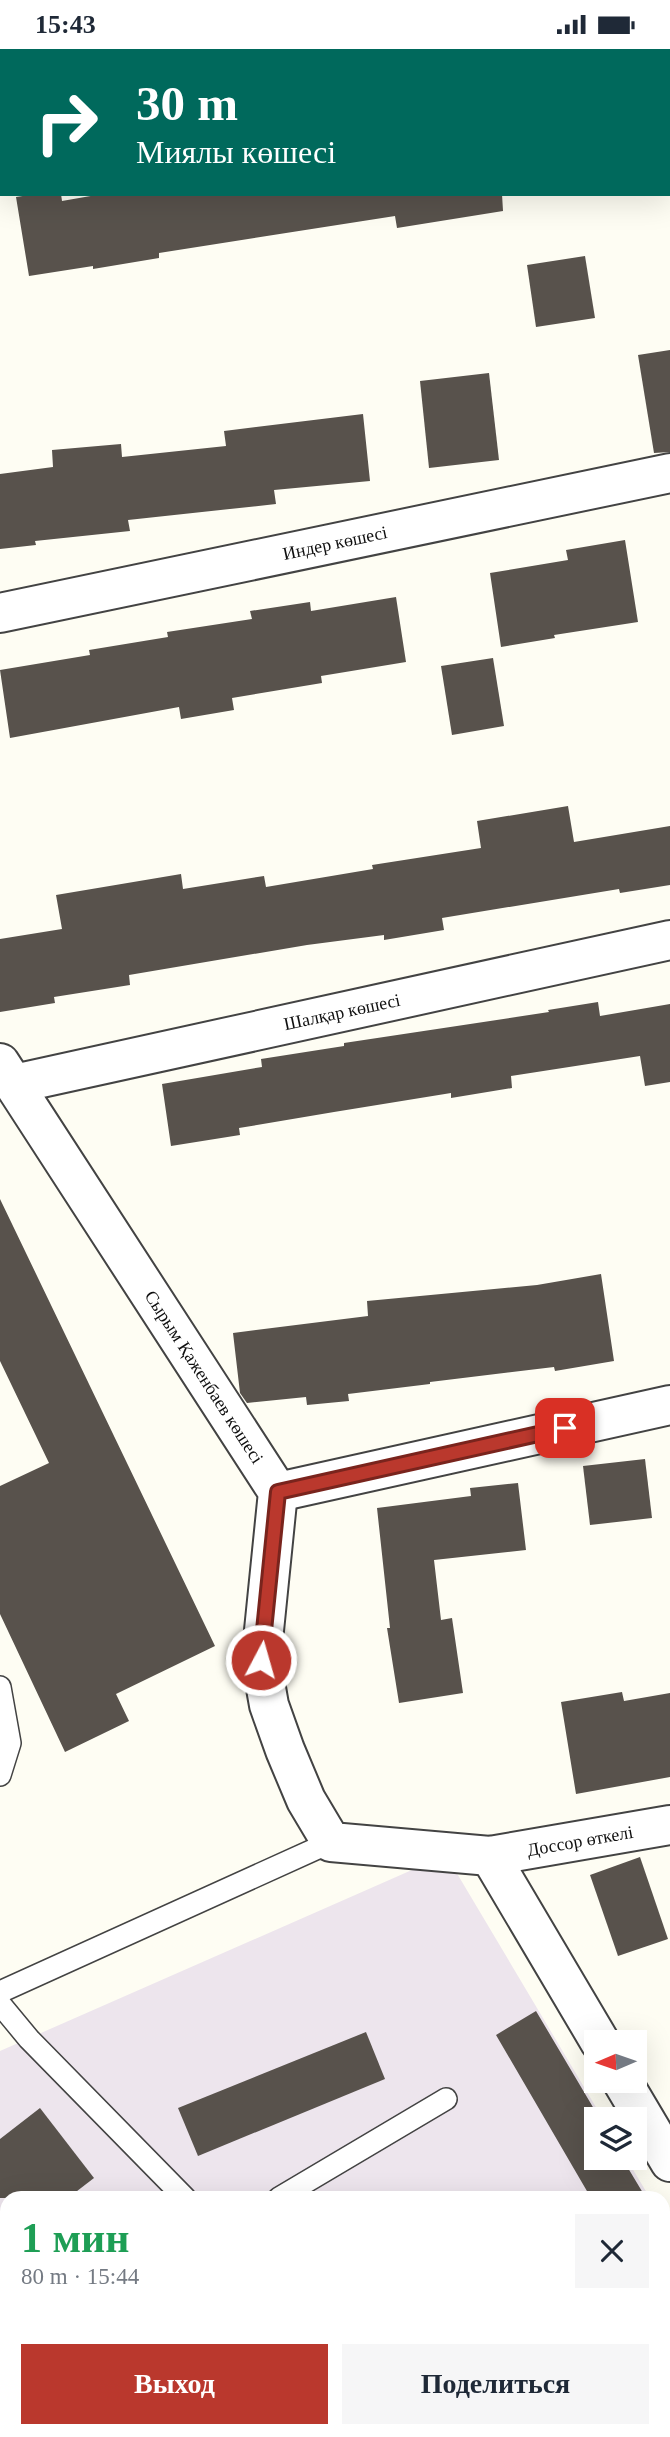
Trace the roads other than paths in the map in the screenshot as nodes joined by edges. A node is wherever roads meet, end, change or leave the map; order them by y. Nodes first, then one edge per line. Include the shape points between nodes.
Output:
1 (670, 473) edge
2 (0, 613) edge
3 (670, 940) edge
4 (7, 1074) edge
5 (670, 1405) edge
6 (278, 1492) junction
7 (0, 1687) edge
8 (0, 1775) edge
9 (670, 1825) edge
10 (331, 1842) junction
11 (490, 1856) junction
12 (0, 1992) edge
13 (0, 2004) edge
14 (593, 2030) edge
15 (629, 2093) edge
16 (446, 2099) dead end
17 (670, 2162) edge
18 (179, 2191) edge
19 (291, 2191) edge

1 - 2 street, Индер көшесі
3 - 4 street, Шалқар көшесі
4 - 6 street, Сырым Қаженбаев көшесі
5 - 6 street
6 - 10 street via 261,1660 269,1705 285,1750 306,1801
7 - 8 lane via 10,1743
9 - 11 street, Доссор өткелі
10 - 11 street
10 - 12 lane
11 - 14 street
13 - 18 lane
15 - 17 street
16 - 19 lane

